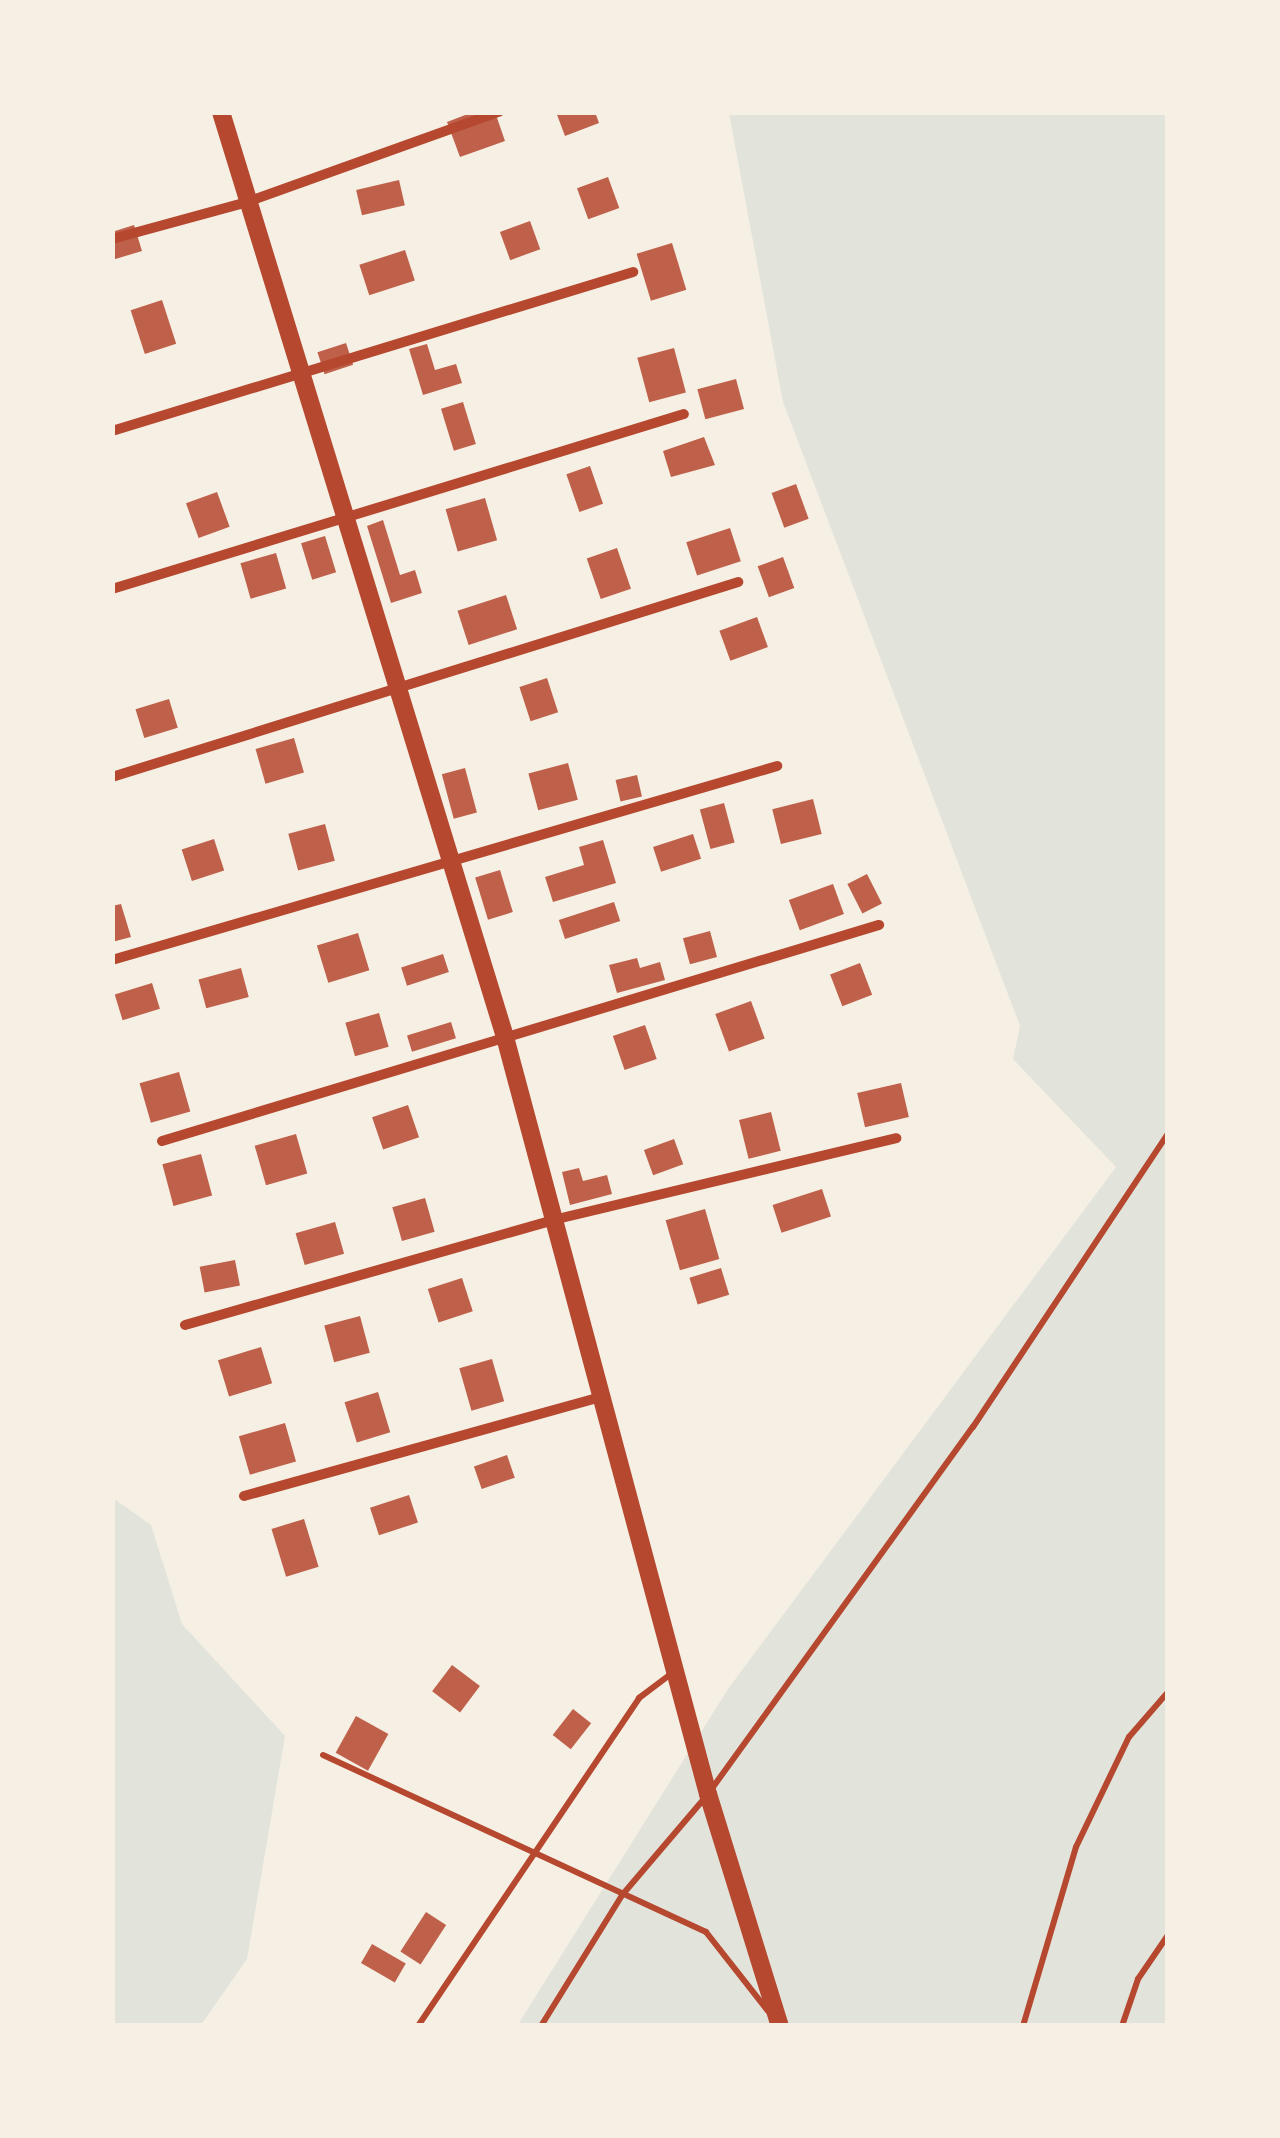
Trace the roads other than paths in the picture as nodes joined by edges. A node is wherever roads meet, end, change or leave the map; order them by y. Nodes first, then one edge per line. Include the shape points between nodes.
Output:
1 (221, 112) edge
2 (499, 112) edge
3 (248, 202) junction
4 (112, 240) edge
5 (633, 272) dead end
6 (304, 374) junction
7 (684, 414) dead end
8 (112, 431) edge
9 (342, 517) junction
10 (738, 582) dead end
11 (112, 589) edge
12 (395, 692) junction
13 (777, 766) dead end
14 (112, 777) edge
15 (447, 863) junction
16 (880, 924) dead end
17 (112, 960) edge
18 (505, 1037) junction
19 (1168, 1134) edge
20 (896, 1138) dead end
21 (162, 1141) dead end
22 (553, 1220) junction
23 (184, 1326) dead end
24 (604, 1396) junction
25 (244, 1496) dead end
26 (677, 1670) junction
27 (1168, 1692) edge
28 (323, 1755) dead end
29 (708, 1794) junction
30 (534, 1855) junction
31 (623, 1894) junction
32 (1168, 1935) edge
33 (776, 2023) edge
34 (418, 2026) edge
35 (541, 2026) edge
36 (1023, 2026) edge
37 (1122, 2026) edge

1 - 3 street
2 - 3 street
3 - 4 street
3 - 6 street
5 - 6 street
6 - 8 street
6 - 9 street
7 - 9 street
9 - 11 street
9 - 12 street
10 - 12 street
12 - 14 street
12 - 15 street
13 - 15 street
15 - 17 street
15 - 18 street
16 - 18 street
18 - 21 street
18 - 22 street
19 - 29 lane via 973,1427
20 - 22 street
22 - 23 street
22 - 24 street
24 - 25 street
24 - 26 street
26 - 29 street
26 - 30 lane via 639,1698
27 - 36 lane via 1129,1737 1076,1846
28 - 30 lane
29 - 31 lane
29 - 33 street
30 - 31 lane
30 - 34 lane
31 - 33 lane via 706,1932
31 - 35 lane
32 - 37 lane via 1138,1979

